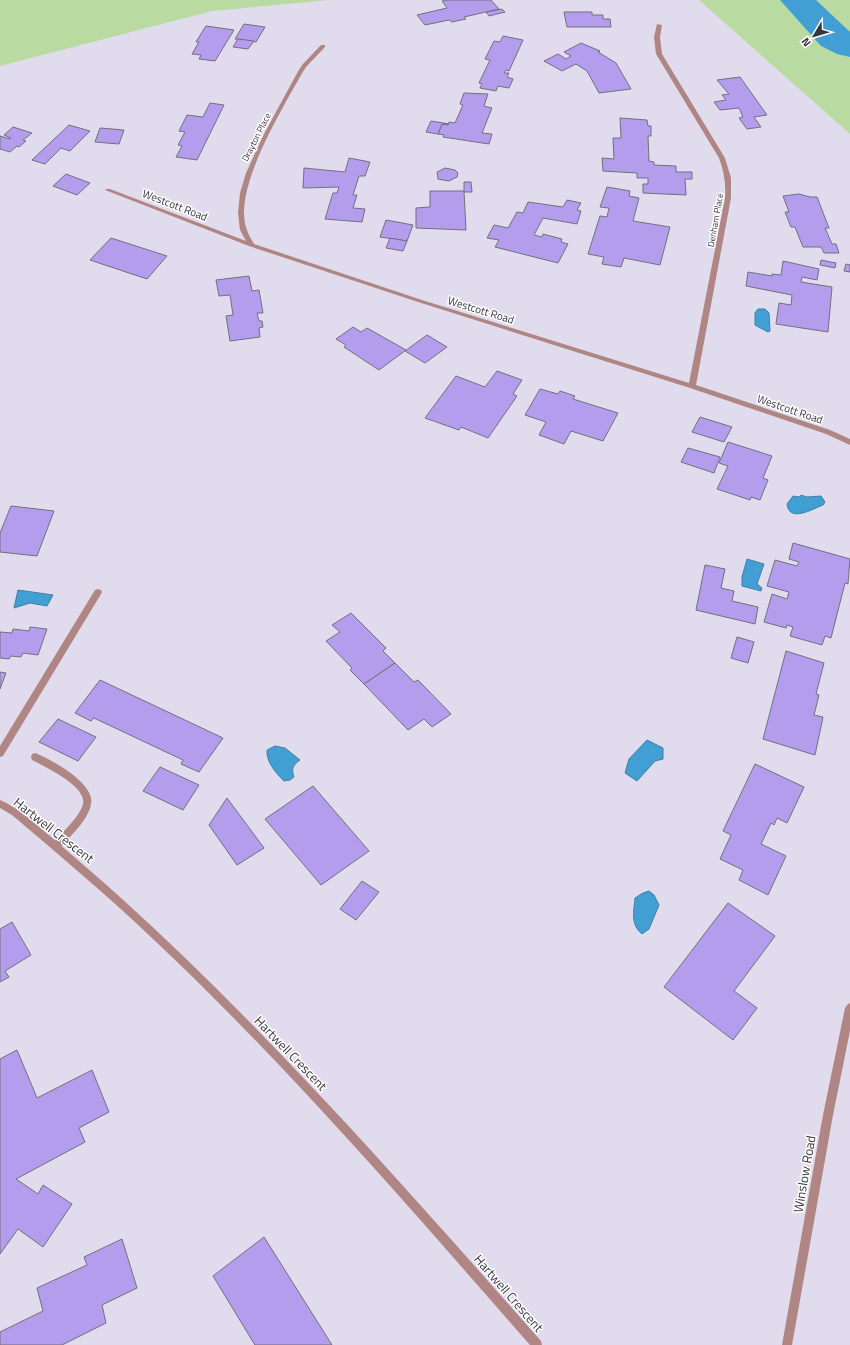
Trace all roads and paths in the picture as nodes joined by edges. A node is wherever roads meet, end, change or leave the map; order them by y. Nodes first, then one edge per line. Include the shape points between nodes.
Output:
1 (659, 25) dead end
2 (323, 46) dead end
3 (108, 190) dead end
4 (251, 245) junction
5 (692, 386) junction
6 (850, 442) edge
7 (98, 592) dead end
8 (0, 754) edge
9 (35, 757) dead end
10 (0, 804) edge
11 (56, 846) junction
12 (850, 1008) edge
13 (537, 1345) edge
14 (788, 1345) edge

1 - 5 street, Denham Place via 659,54 728,171 728,198
2 - 4 street, Drayton Place via 304,67 252,165 245,185 241,211 244,237
3 - 4 street, Westcott Road
4 - 5 street, Westcott Road
5 - 6 street, Westcott Road via 828,432
7 - 8 street
9 - 11 street via 77,782 86,793 87,802 82,813
10 - 11 street, Hartwell Crescent via 15,812
11 - 13 street, Hartwell Crescent via 167,946 237,1016 373,1159
12 - 14 street, Winslow Road via 828,1115

